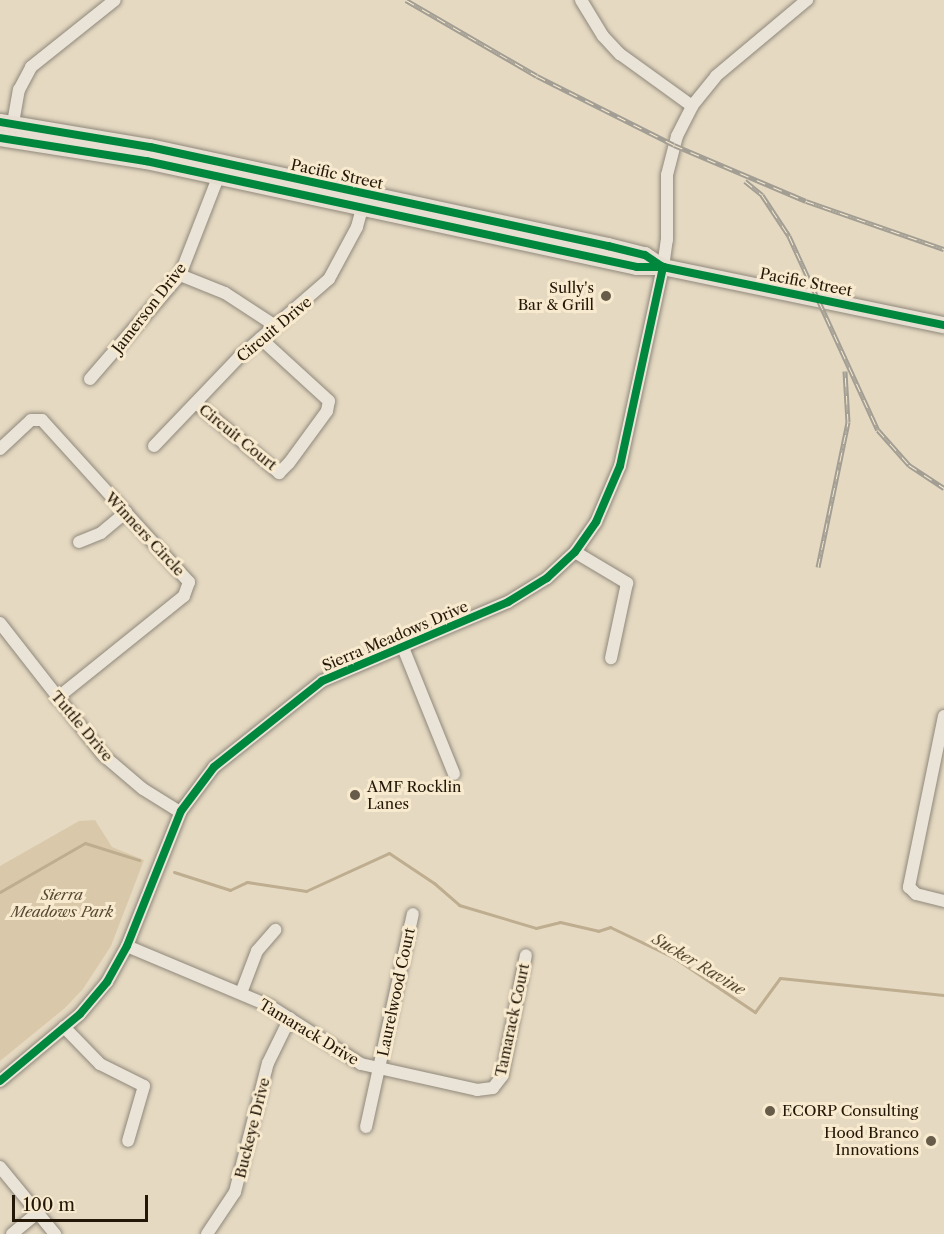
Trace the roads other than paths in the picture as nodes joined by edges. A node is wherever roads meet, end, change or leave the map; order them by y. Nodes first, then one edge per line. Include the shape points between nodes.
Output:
1 (115, 0) edge
2 (581, 0) edge
3 (807, 0) edge
4 (692, 106) junction
5 (6, 123) edge
6 (0, 138) edge
7 (220, 170) junction
8 (364, 202) junction
9 (663, 267) junction
10 (180, 275) junction
11 (274, 325) junction
12 (944, 325) edge
13 (260, 338) junction
14 (90, 379) dead end
15 (196, 403) junction
16 (154, 446) dead end
17 (0, 449) edge
18 (126, 512) junction
19 (79, 542) dead end
20 (575, 552) junction
21 (0, 623) edge
22 (402, 645) junction
23 (611, 658) dead end
24 (57, 698) junction
25 (944, 716) edge
26 (454, 774) dead end
27 (180, 812) junction
28 (944, 901) edge
29 (413, 914) dead end
30 (275, 930) dead end
31 (127, 946) junction
32 (526, 955) dead end
33 (241, 993) junction
34 (290, 1018) junction
35 (64, 1027) junction
36 (379, 1070) junction
37 (0, 1081) edge
38 (498, 1084) joint
39 (366, 1127) dead end
40 (128, 1141) dead end
41 (0, 1167) edge
42 (38, 1213) junction
43 (12, 1234) edge
44 (55, 1234) edge
45 (207, 1234) edge

1 - 5 street via 31,67
2 - 4 street via 603,36 620,54
3 - 4 street, Sierra Meadows Drive via 726,66
4 - 9 street, Sierra Meadows Drive via 670,158
5 - 7 main road, Pacific Street
6 - 7 main road, Pacific Street
7 - 8 main road, Pacific Street
7 - 10 street, Jamerson Drive
8 - 9 main road, Pacific Street via 648,270
8 - 11 street, Circuit Drive via 357,227 329,279 315,295
9 - 12 main road, Pacific Street
9 - 20 street, Sierra Meadows Drive via 620,466 606,503
10 - 11 street via 225,293
10 - 14 street, Jamerson Drive
11 - 13 street, Circuit Drive
13 - 15 street, Circuit Drive
13 - 15 street, Circuit Court via 329,400 327,411 290,463 279,472
15 - 16 street, Circuit Drive
17 - 18 street, Winners Circle via 31,420 42,420
18 - 19 street via 101,534
18 - 24 street, Winners Circle via 186,577 188,592
20 - 22 street, Sierra Meadows Drive via 547,578 508,602
20 - 23 street via 627,583
21 - 24 street, Tuttle Drive
22 - 26 street
22 - 27 street, Sierra Meadows Drive via 348,667 296,699 214,767
24 - 27 street, Tuttle Drive via 103,755 143,789
25 - 28 street via 909,887 916,894
27 - 31 street, Sierra Meadows Drive
29 - 36 street, Laurelwood Court
30 - 33 street via 257,951
31 - 33 street, Tamarack Drive
31 - 35 street, Sierra Meadows Drive via 99,993
32 - 38 street, Tamarack Court
33 - 34 street, Tamarack Drive
34 - 36 street, Tamarack Drive via 341,1054
34 - 45 street, Buckeye Drive via 268,1062 235,1192
35 - 37 street, Sierra Meadows Drive
35 - 40 street via 100,1064 144,1086
36 - 38 street, Tamarack Drive via 477,1090
36 - 39 street, Laurelwood Court
41 - 42 street
42 - 43 street
42 - 44 street

